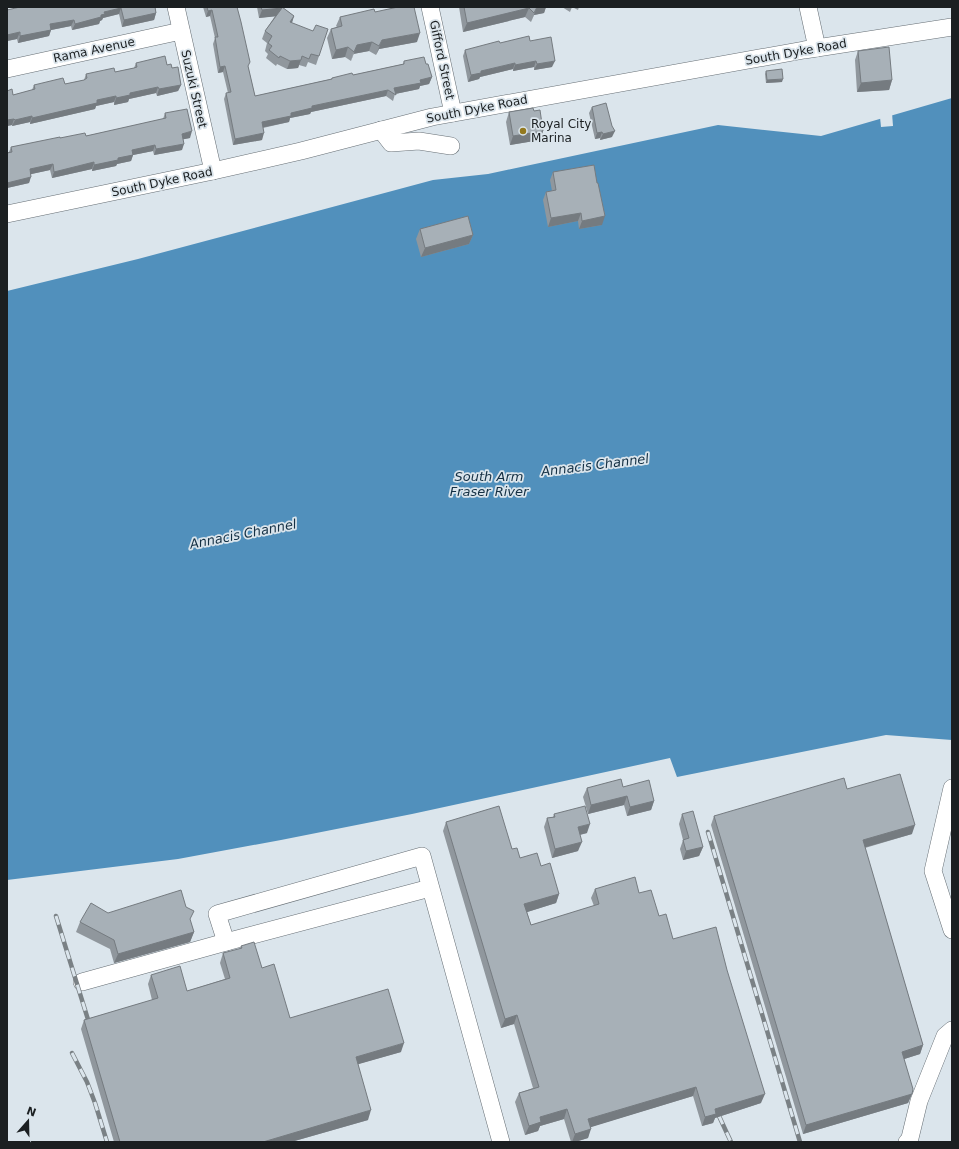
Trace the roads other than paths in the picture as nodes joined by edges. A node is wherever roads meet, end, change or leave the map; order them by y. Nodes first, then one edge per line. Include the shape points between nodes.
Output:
1 (176, 7) edge
2 (430, 7) edge
3 (808, 7) edge
4 (952, 27) edge
5 (181, 31) junction
6 (817, 48) junction
7 (7, 69) edge
8 (453, 113) junction
9 (381, 130) junction
10 (451, 146) dead end
11 (214, 171) junction
12 (7, 214) edge
13 (952, 788) edge
14 (430, 888) junction
15 (952, 930) edge
16 (226, 942) junction
17 (82, 982) dead end
18 (952, 1030) edge
19 (501, 1142) edge
20 (908, 1142) edge

1 - 5 street, Suzuki Street
2 - 8 street, Gifford Street
3 - 6 street
4 - 6 street, South Dyke Road
5 - 7 street, Rama Avenue
5 - 11 street, Suzuki Street
6 - 8 street, South Dyke Road
8 - 9 street, South Dyke Road
9 - 10 street via 391,143 419,141
9 - 11 street, South Dyke Road
11 - 12 street, South Dyke Road
13 - 15 street via 933,871
14 - 16 street
14 - 16 street via 422,856 218,914
14 - 19 street
16 - 17 street
18 - 20 street via 945,1036 919,1101

